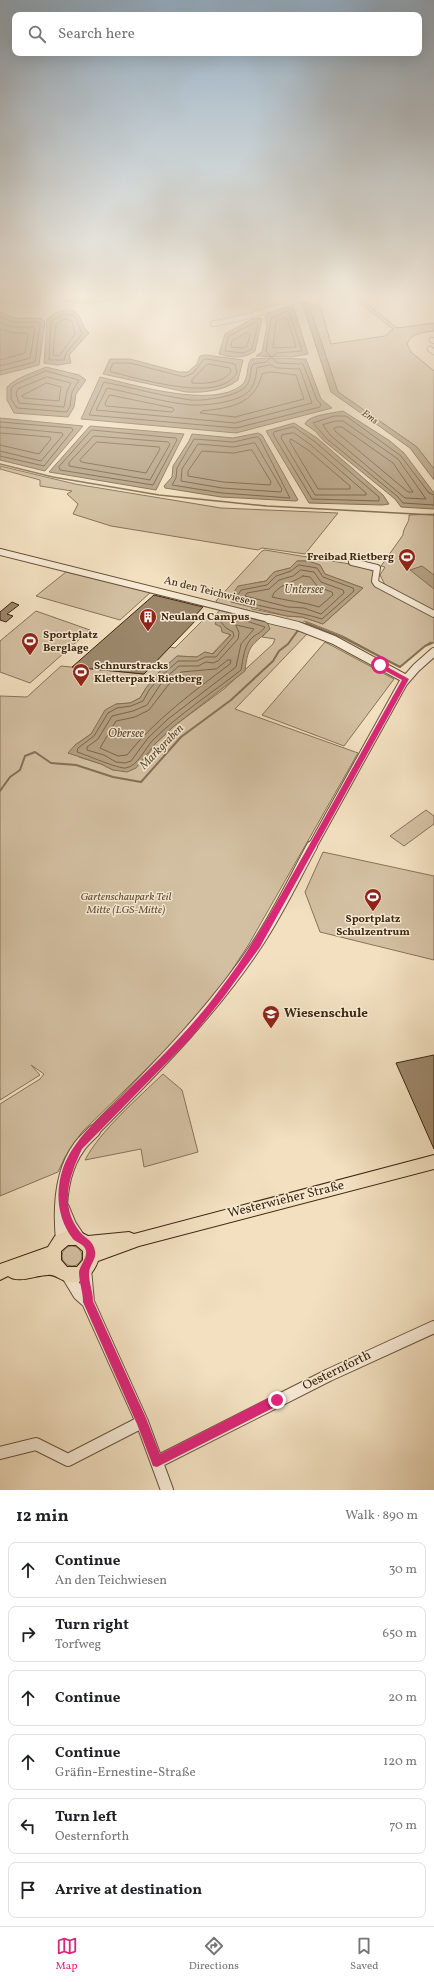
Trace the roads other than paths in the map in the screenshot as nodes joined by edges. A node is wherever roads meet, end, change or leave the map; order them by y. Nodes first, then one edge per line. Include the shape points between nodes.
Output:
1 (0, 552) edge
2 (352, 562) dead end
3 (434, 614) edge
4 (434, 652) edge
5 (406, 679) junction
6 (434, 1162) edge
7 (62, 1206) junction
8 (57, 1246) junction
9 (85, 1251) junction
10 (61, 1271) junction
11 (0, 1273) edge
12 (88, 1302) junction
13 (434, 1327) edge
14 (142, 1422) junction
15 (0, 1453) edge
16 (157, 1462) junction
17 (167, 1490) edge

1 - 5 street, An den Teichwiesen via 298,626 334,640
2 - 3 street via 378,568 377,584
4 - 5 street
5 - 7 street via 257,945 187,1036 79,1146 68,1168
6 - 9 main road, Westerwieher Straße
7 - 8 street
7 - 9 street
8 - 9 main road via 68,1238
8 - 10 main road via 52,1261
8 - 11 main road
9 - 10 main road via 77,1274
9 - 12 street via 84,1275
10 - 11 main road via 48,1267
10 - 12 street
12 - 14 street
13 - 16 street, Oesternforth via 277,1400
14 - 15 street via 68,1460 36,1444
14 - 16 street
16 - 17 street

